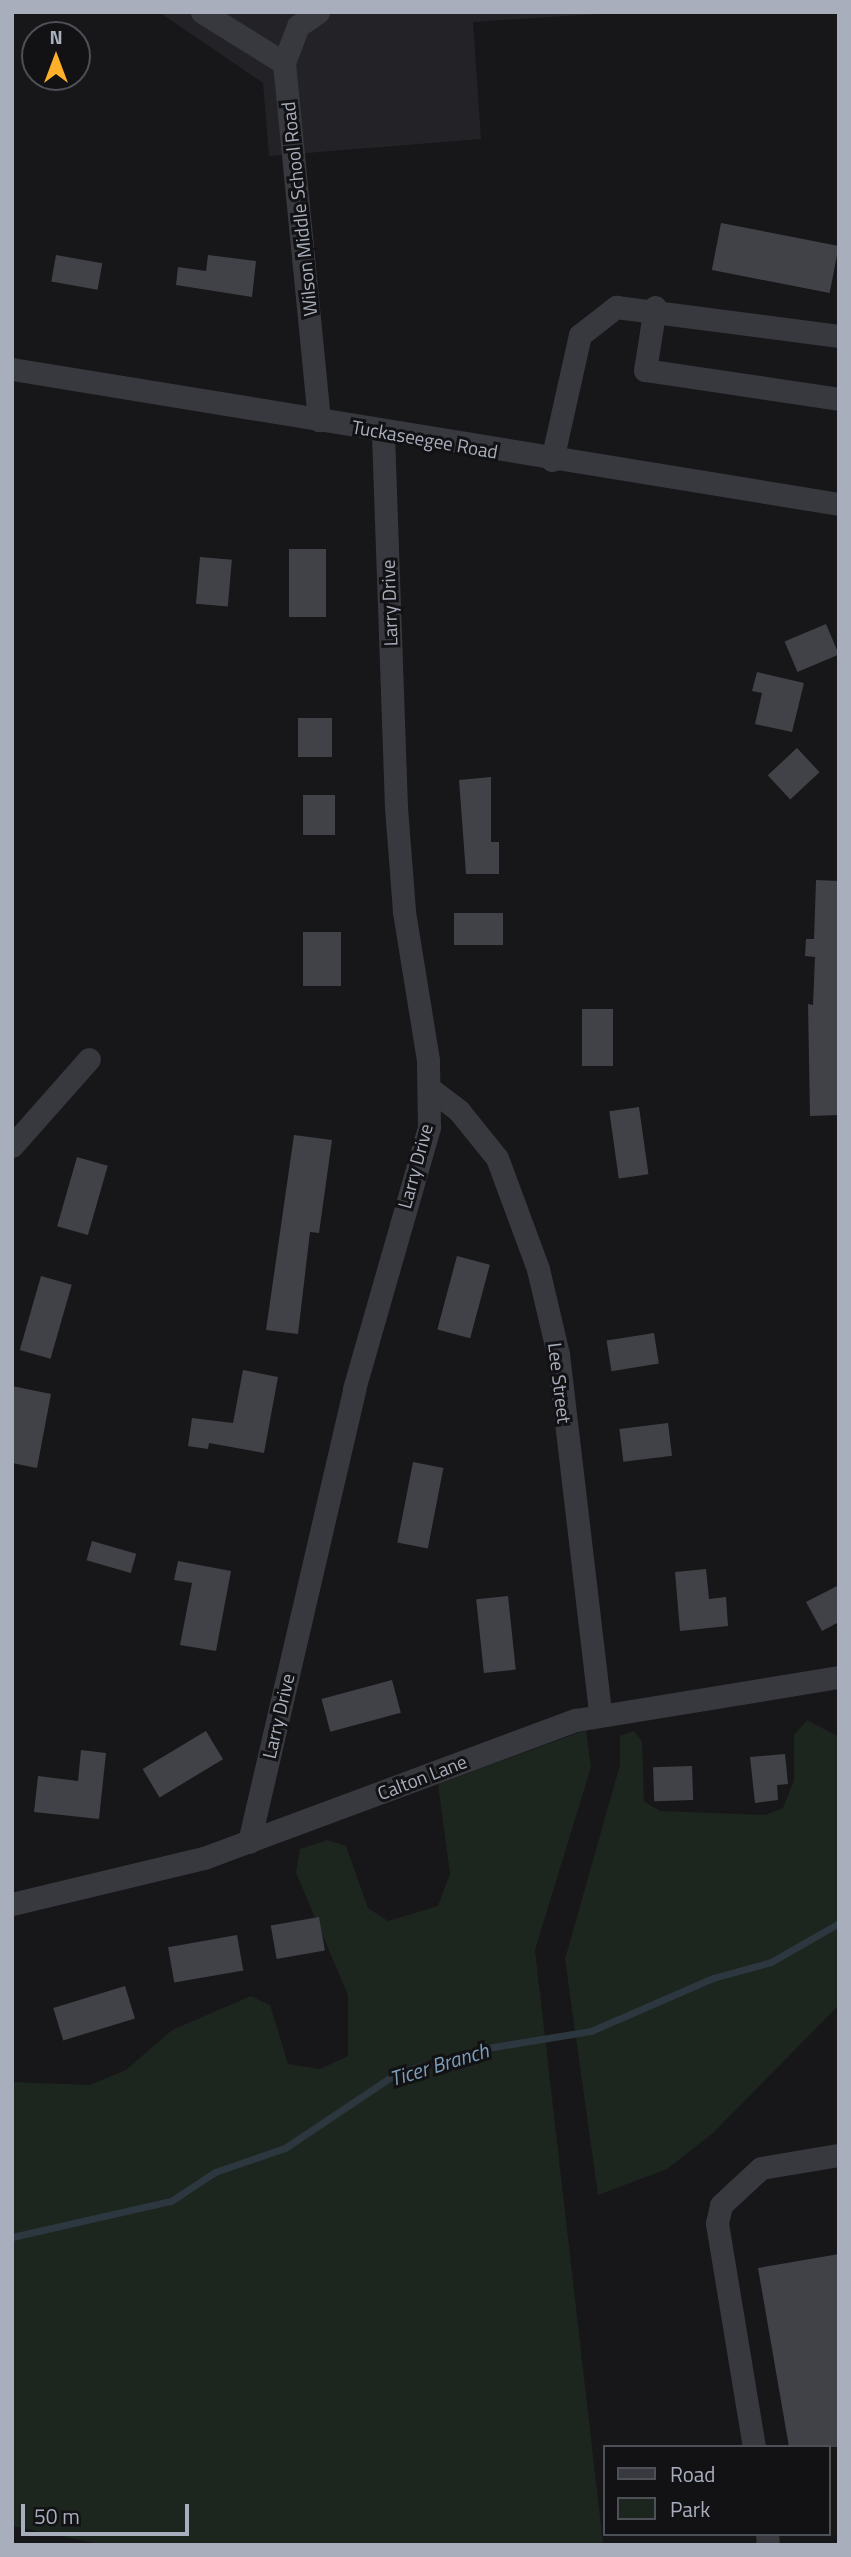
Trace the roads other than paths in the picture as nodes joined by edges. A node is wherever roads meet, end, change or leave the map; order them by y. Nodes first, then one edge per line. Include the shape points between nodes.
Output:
1 (202, 12) edge
2 (318, 12) edge
3 (284, 63) junction
4 (655, 307) junction
5 (839, 335) edge
6 (12, 369) edge
7 (839, 399) edge
8 (319, 420) junction
9 (383, 432) junction
10 (552, 460) junction
11 (839, 504) edge
12 (89, 1059) dead end
13 (429, 1088) junction
14 (12, 1146) edge
15 (839, 1677) edge
16 (600, 1714) junction
17 (249, 1842) junction
18 (12, 1904) edge
19 (839, 2155) edge
20 (754, 2445) edge

1 - 3 street
2 - 3 street, Wilson Middle School Road via 298,26
3 - 8 street, Wilson Middle School Road
4 - 5 street
4 - 7 street via 645,370
4 - 10 street via 616,307 580,335
6 - 8 street, Tuckaseegee Road
8 - 9 street, Tuckaseegee Road
9 - 10 street, Tuckaseegee Road
9 - 13 street, Larry Drive via 397,820
10 - 11 street, Tuckaseegee Road
12 - 14 street
13 - 16 street, Lee Street via 459,1111 497,1158 538,1269 558,1354
13 - 17 street, Larry Drive via 429,1126 357,1376
15 - 16 street, Calton Lane
16 - 17 street, Calton Lane
17 - 18 street, Calton Lane via 141,1876
19 - 20 street via 761,2168 721,2205 717,2223

